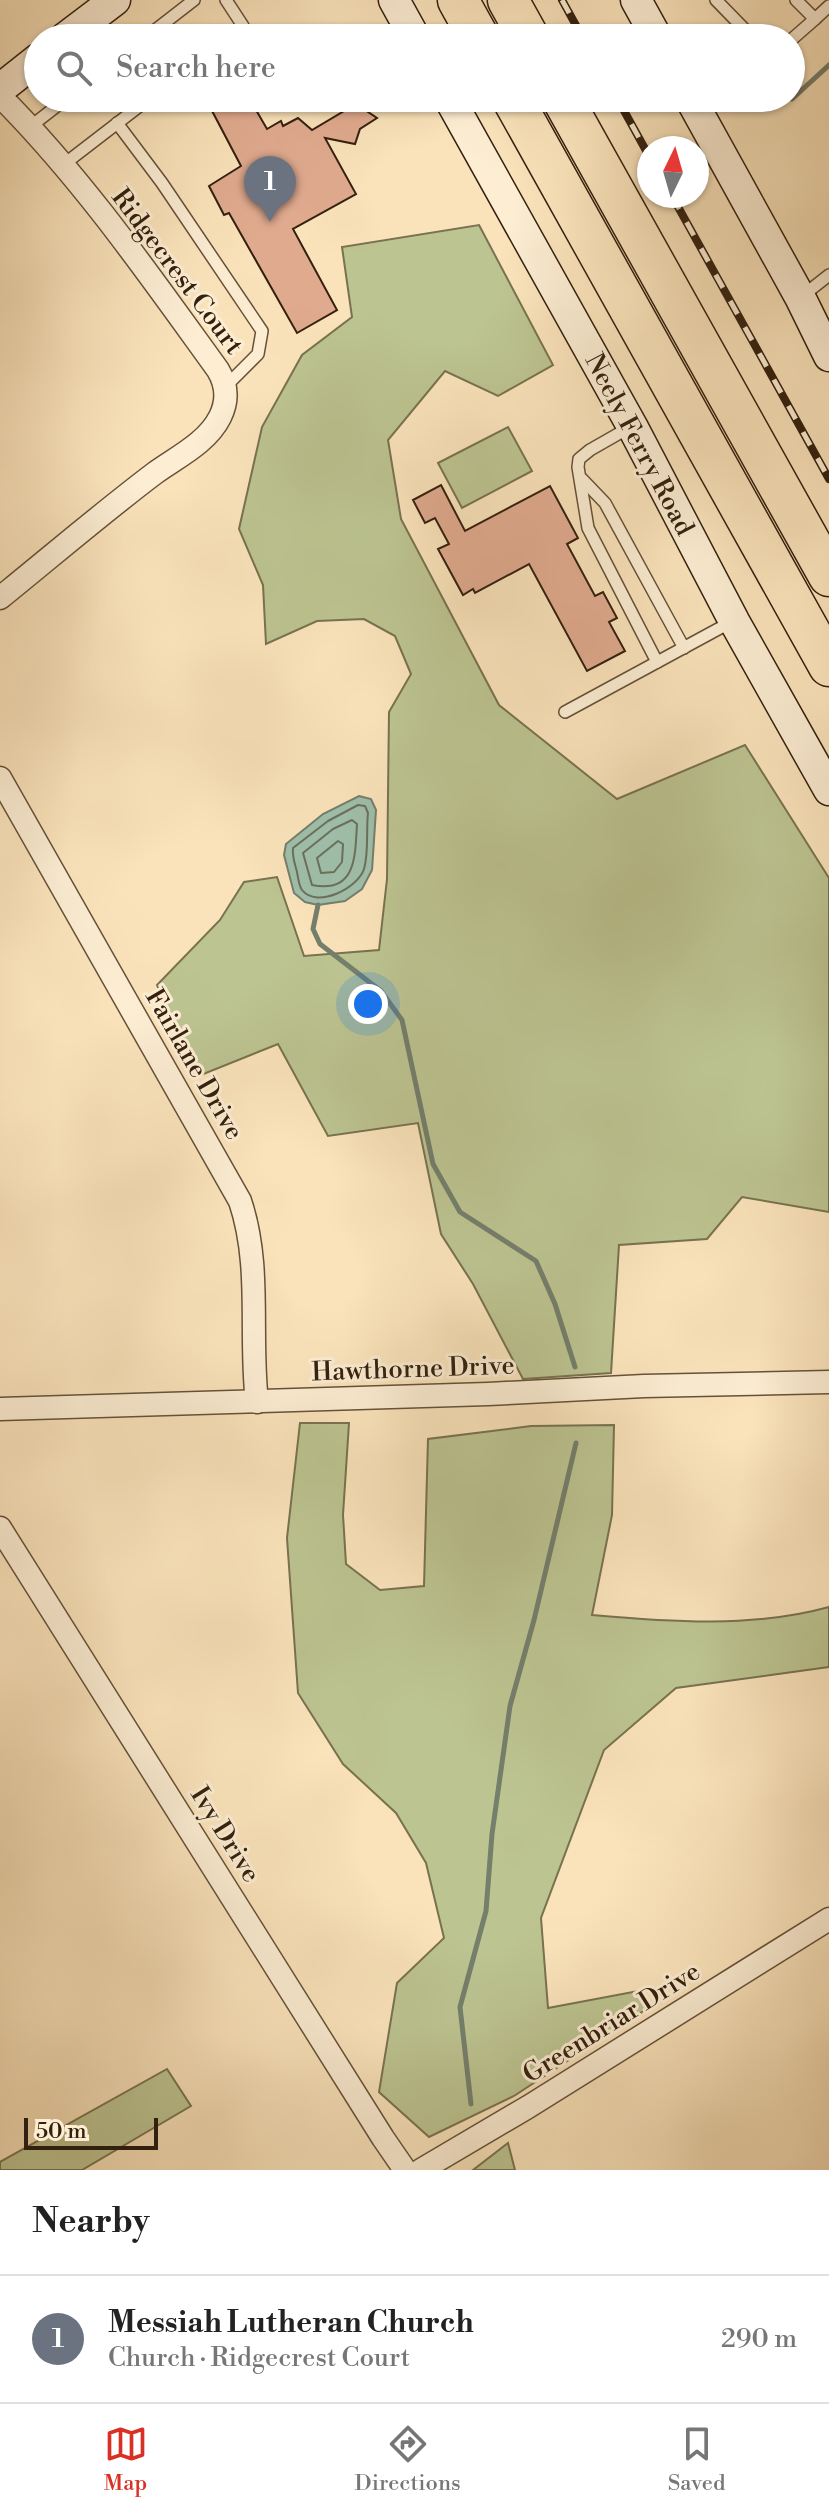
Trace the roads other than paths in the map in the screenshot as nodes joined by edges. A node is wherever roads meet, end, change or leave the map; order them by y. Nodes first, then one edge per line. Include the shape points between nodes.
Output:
1 (115, 0) edge
2 (194, 0) edge
3 (226, 0) edge
4 (394, 0) edge
5 (458, 0) edge
6 (508, 0) edge
7 (636, 0) edge
8 (716, 0) edge
9 (796, 0) edge
10 (829, 6) edge
11 (815, 19) junction
12 (83, 24) edge
13 (163, 24) edge
14 (242, 24) edge
15 (407, 24) edge
16 (471, 24) edge
17 (521, 24) edge
18 (649, 24) edge
19 (739, 24) edge
20 (805, 28) edge
21 (24, 70) edge
22 (0, 89) edge
23 (0, 96) edge
24 (49, 112) edge
25 (132, 112) edge
26 (457, 112) edge
27 (520, 112) edge
28 (570, 112) edge
29 (701, 112) edge
30 (117, 123) junction
31 (30, 127) junction
32 (62, 166) junction
33 (829, 275) edge
34 (800, 297) junction
35 (829, 356) edge
36 (225, 387) junction
37 (632, 426) junction
38 (582, 478) junction
39 (829, 576) edge
40 (0, 598) edge
41 (734, 621) junction
42 (684, 648) junction
43 (657, 662) junction
44 (829, 666) edge
45 (565, 712) dead end
46 (0, 778) edge
47 (829, 790) edge
48 (829, 1382) edge
49 (257, 1402) junction
50 (0, 1409) edge
51 (0, 1528) edge
52 (829, 1919) edge
53 (405, 2170) edge
54 (421, 2170) edge

1 - 12 street
2 - 13 lane
3 - 14 lane
4 - 15 street
5 - 16 highway
6 - 17 highway
7 - 18 street
8 - 19 lane
9 - 11 lane
10 - 11 lane
11 - 20 lane
21 - 22 street
23 - 31 street, Ridgecrest Court
24 - 31 lane
25 - 30 lane
26 - 37 street, Neely Ferry Road
27 - 44 highway
28 - 39 highway
29 - 34 street
30 - 32 lane
30 - 36 lane via 262,331 258,354
31 - 32 street, Ridgecrest Court
32 - 36 street, Ridgecrest Court via 164,295
33 - 34 lane
34 - 35 street
36 - 40 street, Ridgecrest Court via 221,417 187,452
37 - 38 lane via 579,459
37 - 41 street, Neely Ferry Road
38 - 42 lane via 605,503
38 - 43 lane via 588,528
41 - 42 lane
41 - 47 street, Neely Ferry Road
42 - 43 lane
43 - 45 lane
46 - 49 street, Fairlane Drive via 240,1201 253,1254
48 - 49 street, Hawthorne Drive
49 - 50 street, Hawthorne Drive
51 - 53 street, Ivy Drive
52 - 54 street, Greenbriar Drive

